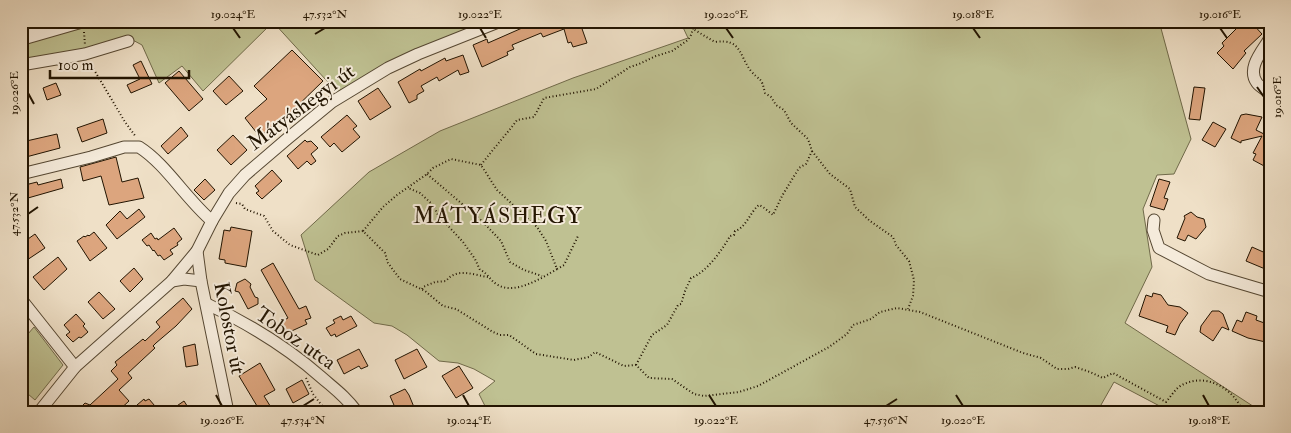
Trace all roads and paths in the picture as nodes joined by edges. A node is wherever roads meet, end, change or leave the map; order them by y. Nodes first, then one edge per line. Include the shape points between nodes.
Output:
1 (501, 21) edge
2 (690, 21) edge
3 (82, 25) edge
4 (693, 29) junction
5 (21, 38) edge
6 (1270, 38) edge
7 (128, 41) dead end
8 (85, 54) junction
9 (21, 66) edge
10 (1270, 92) edge
11 (139, 147) junction
12 (812, 151) junction
13 (481, 165) junction
14 (21, 174) edge
15 (427, 174) junction
16 (408, 188) junction
17 (235, 202) dead end
18 (1154, 220) dead end
19 (212, 221) junction
20 (363, 231) junction
21 (578, 236) dead end
22 (198, 251) junction
23 (557, 269) junction
24 (489, 277) junction
25 (543, 277) junction
26 (172, 281) junction
27 (201, 281) junction
28 (422, 289) junction
29 (1270, 292) edge
30 (21, 299) edge
31 (207, 304) junction
32 (908, 310) junction
33 (636, 365) junction
34 (76, 367) junction
35 (306, 378) dead end
36 (39, 412) edge
37 (228, 412) edge
38 (327, 412) edge
39 (357, 412) edge
40 (1243, 412) edge

1 - 19 street, Mátyáshegyi út via 418,54 332,102 245,175 229,193
2 - 4 path
3 - 5 street
3 - 8 path
4 - 12 path via 715,42 733,44 751,71 763,82 765,93 808,139
4 - 13 path via 688,40 672,51 630,67 596,89 544,98 537,114 518,120
6 - 10 street via 1253,71 1257,83
7 - 8 street
8 - 9 street
8 - 11 path via 137,138
11 - 14 street via 124,147
11 - 19 street
12 - 32 path via 830,174 850,189 855,207 893,237 909,261 914,280
12 - 33 path via 773,215 759,205 705,270 691,278 681,304 667,324 652,335
13 - 15 path via 451,159
13 - 23 path via 497,190 537,227
15 - 16 path
15 - 25 path via 501,241 510,262
16 - 20 path via 383,207
16 - 24 path via 420,193 433,205 463,242 480,270
17 - 20 path via 264,216 273,231 290,245 318,255 328,249 338,236
18 - 29 street via 1153,230 1159,248 1210,274
19 - 22 street, Mátyáshegyi út
20 - 28 path via 384,253 400,279
21 - 23 path via 564,265
22 - 26 street, Mátyáshegyi út
22 - 27 street, Kolostor út
23 - 25 path
24 - 25 path via 507,289
24 - 28 path via 459,273
26 - 27 street
26 - 34 street, Mátyáshegyi út
27 - 31 street, Kolostor út
28 - 33 path via 443,306 456,309 493,332 509,335 536,354 574,360 589,357 595,352 624,366
30 - 34 street
31 - 37 street, Kolostor út
31 - 39 street, Toboz utca via 295,356 346,397
32 - 33 path via 897,308 880,312 853,326 847,334 810,358 758,386 739,392 694,394 672,379 649,378
32 - 40 path via 1041,358 1057,369 1075,367 1103,378 1113,373 1166,402 1180,385 1207,381 1229,390
34 - 36 street, Mátyáshegyi út
35 - 38 path

